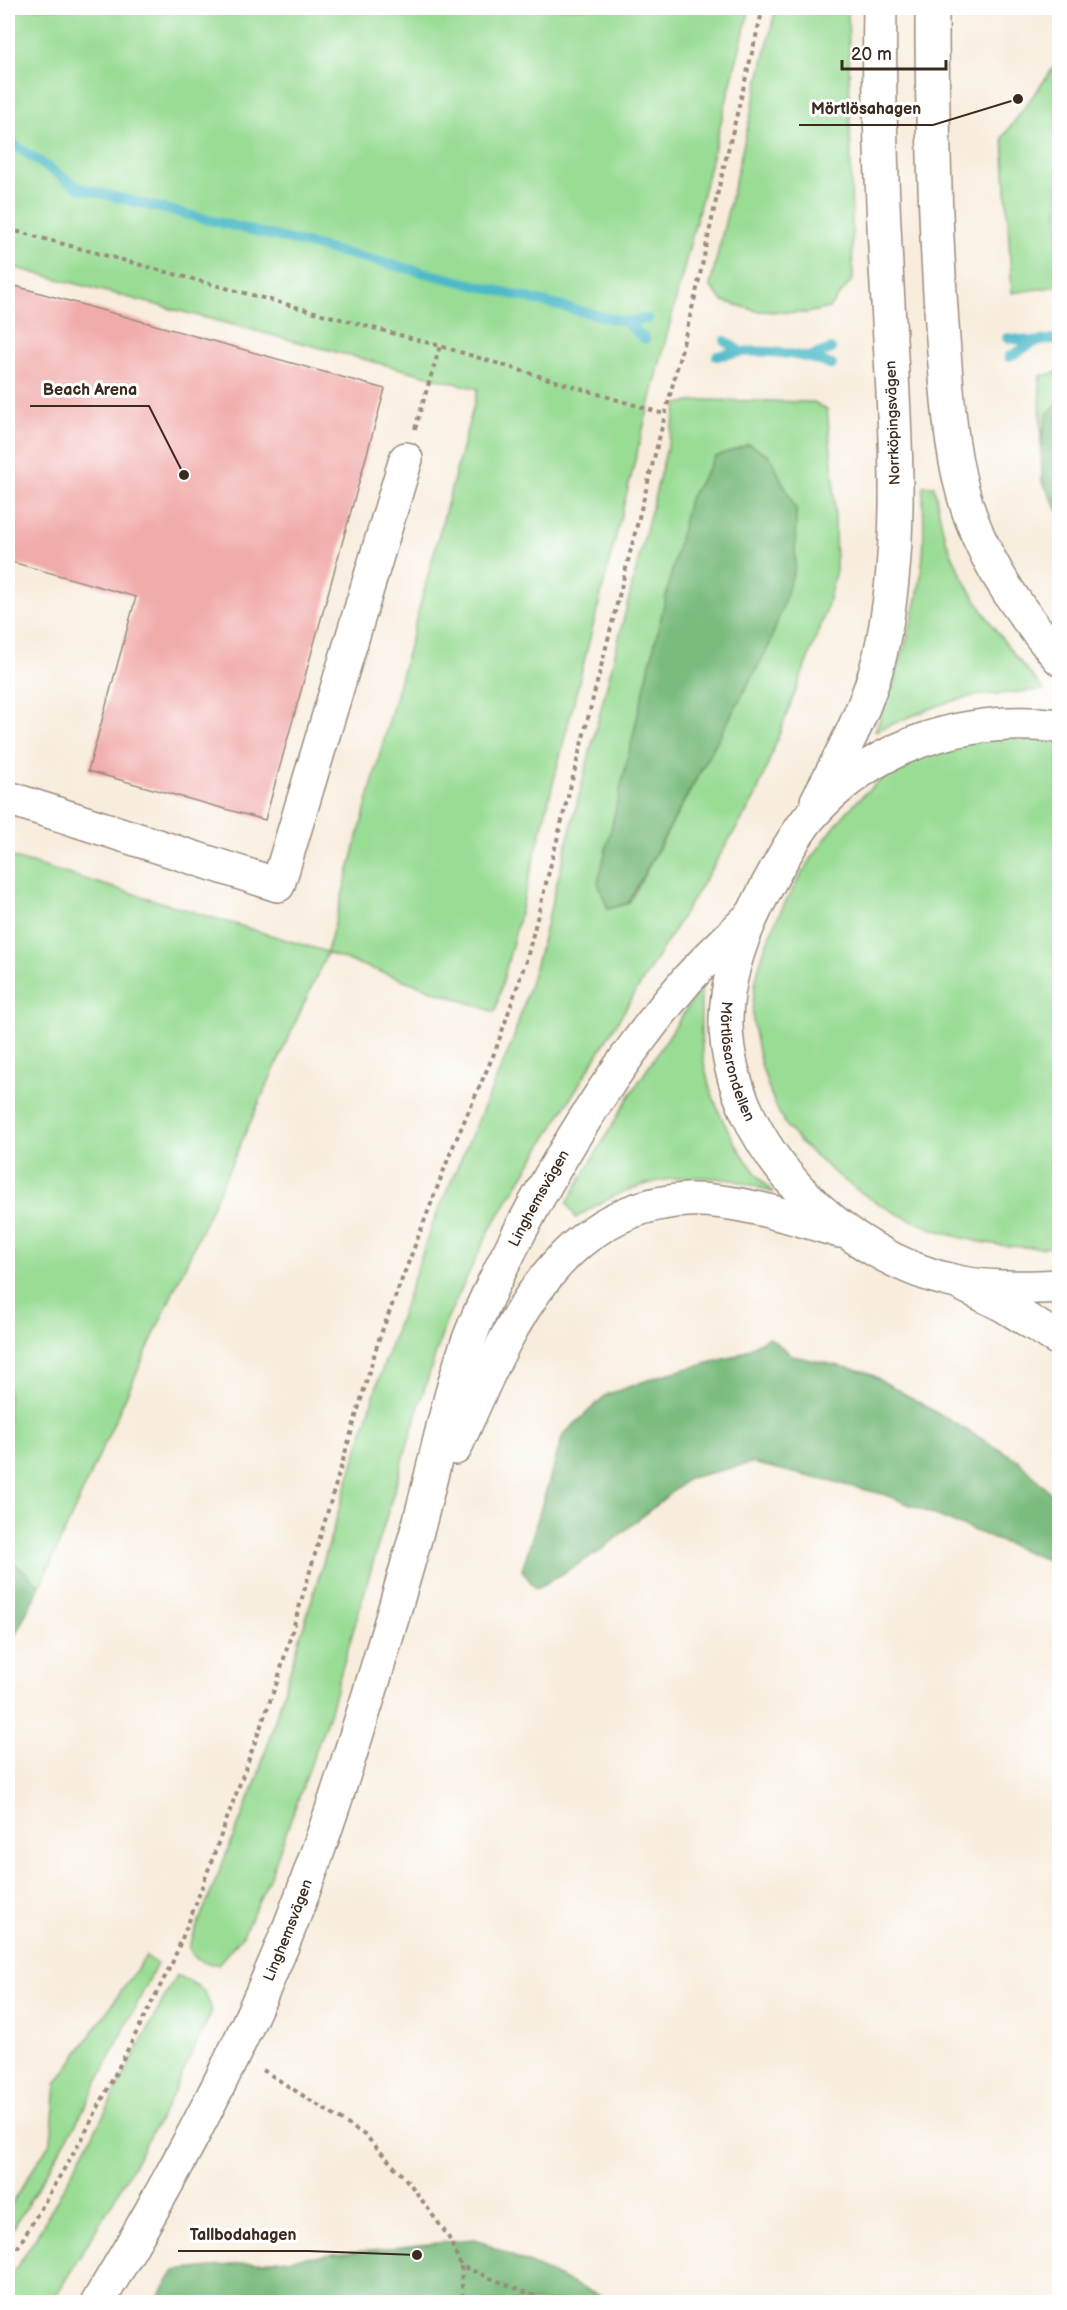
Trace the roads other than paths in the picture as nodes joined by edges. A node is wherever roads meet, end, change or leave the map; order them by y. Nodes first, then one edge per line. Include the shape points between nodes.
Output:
1 (880, 8) edge
2 (932, 8) edge
3 (406, 459) road end
4 (1059, 659) edge
5 (1059, 726) edge
6 (8, 798) edge
7 (807, 821) junction
8 (753, 914) junction
9 (852, 1235) junction
10 (957, 1282) junction
11 (1059, 1286) edge
12 (1059, 1340) edge
13 (417, 1532) junction
14 (98, 2302) edge

1 - 7 main road, Norrköpingsvägen via 879,88 894,406 894,556 881,646 864,704
2 - 4 main road via 936,251 949,414 959,480 990,561 1023,615
3 - 6 main road via 278,885
5 - 7 main road, Mörtlösarondellen via 963,728 912,743 863,771
7 - 8 main road, Mörtlösarondellen
8 - 9 main road, Mörtlösarondellen via 728,996 726,1026 738,1091 750,1119 785,1172 808,1198
8 - 13 main road, Linghemsvägen via 689,978 642,1037 539,1195 499,1271 464,1353
9 - 10 main road, Mörtlösarondellen via 902,1263
9 - 13 main road, Linghemsvägen via 735,1204 688,1200 623,1215 598,1228 549,1270 514,1323
10 - 11 main road, Mörtlösarondellen via 1002,1287
10 - 12 main road
13 - 14 main road, Linghemsvägen via 371,1689 313,1864 257,2005 178,2161

